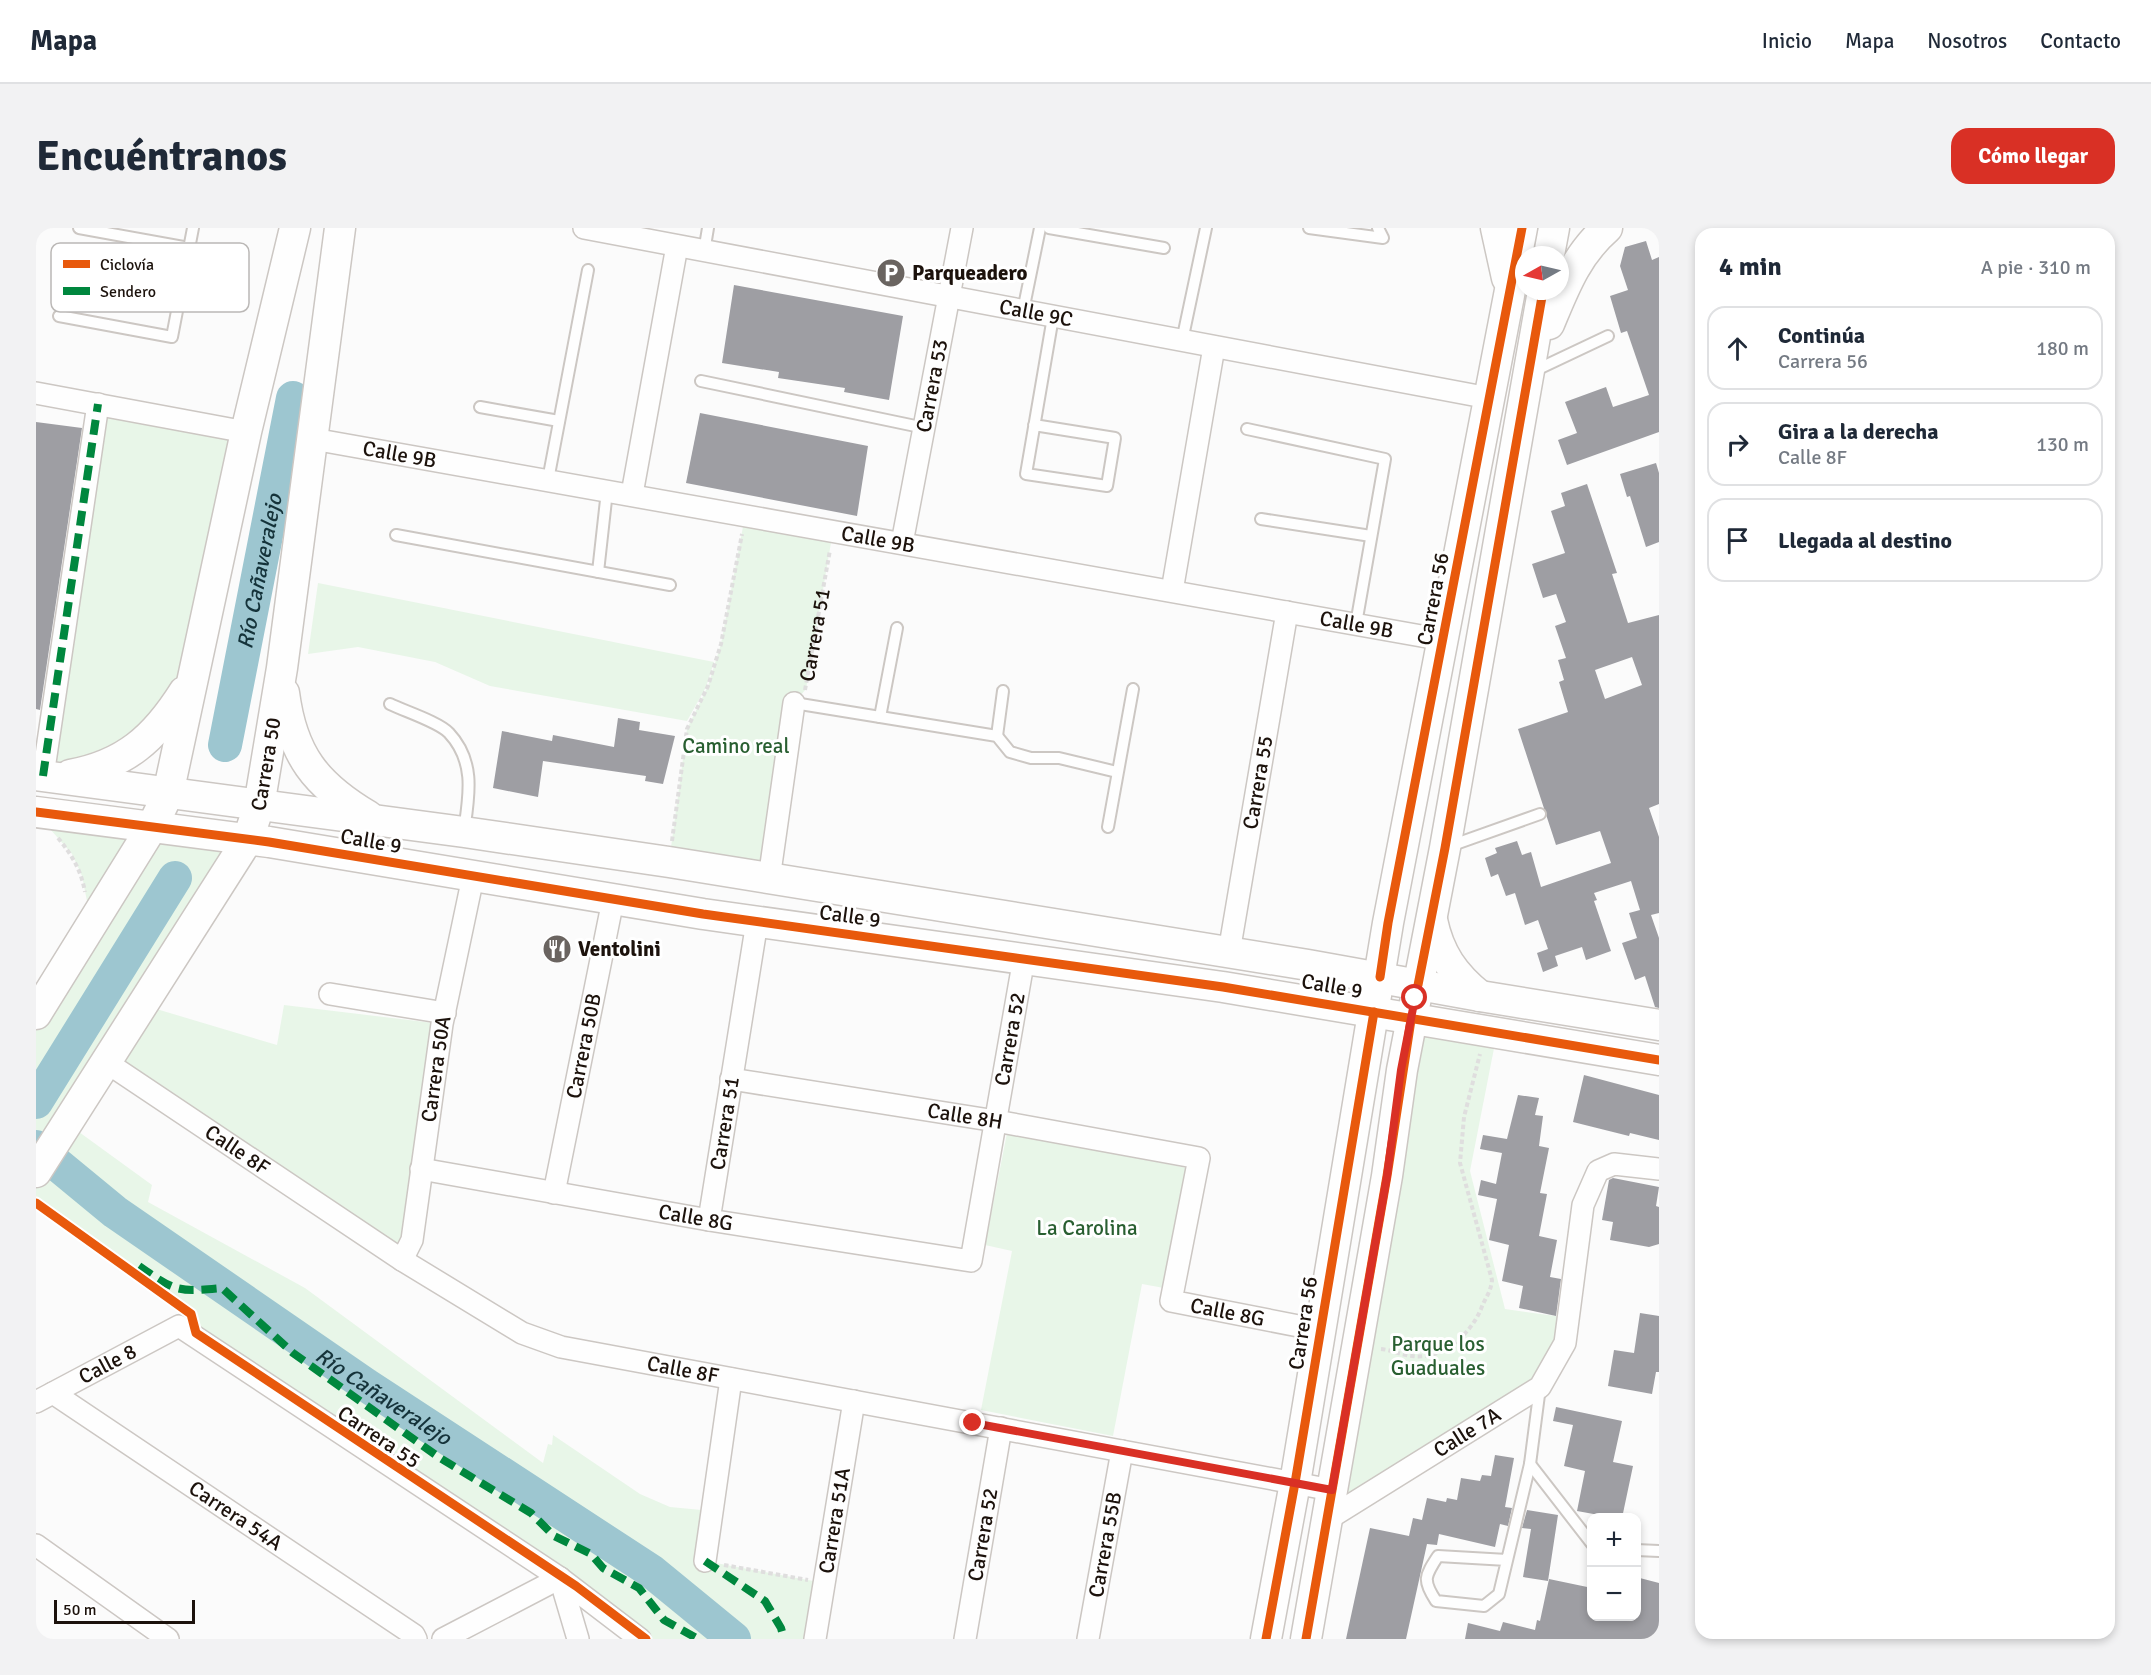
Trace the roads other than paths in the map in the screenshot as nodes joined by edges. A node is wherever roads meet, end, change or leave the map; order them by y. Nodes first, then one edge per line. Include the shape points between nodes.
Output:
1 (79, 228) edge
2 (193, 228) edge
3 (275, 228) edge
4 (295, 228) edge
5 (340, 228) edge
6 (359, 228) edge
7 (586, 228) edge
8 (708, 228) edge
9 (962, 228) edge
10 (1040, 228) edge
11 (1049, 228) edge
12 (1206, 228) edge
13 (1309, 228) edge
14 (1378, 228) edge
15 (1496, 228) edge
16 (1522, 228) edge
17 (1554, 228) edge
18 (1606, 228) edge
19 (664, 239) edge
20 (162, 243) edge
21 (190, 243) edge
22 (1551, 246) edge
23 (1164, 248) dead end
24 (704, 252) junction
25 (588, 270) dead end
26 (950, 296) junction
27 (1541, 300) edge
28 (1023, 311) junction
29 (1507, 311) junction
30 (177, 312) edge
31 (59, 316) dead end
32 (1053, 316) junction
33 (1608, 336) dead end
34 (1182, 341) junction
35 (1214, 347) junction
36 (1529, 374) junction
37 (701, 381) dead end
38 (36, 393) edge
39 (1489, 398) junction
40 (98, 404) junction
41 (480, 407) dead end
42 (559, 421) junction
43 (1034, 425) junction
44 (925, 428) junction
45 (1247, 429) dead end
46 (246, 432) junction
47 (313, 439) junction
48 (548, 480) junction
49 (608, 491) junction
50 (632, 495) junction
51 (1261, 519) dead end
52 (396, 535) dead end
53 (1371, 536) junction
54 (902, 543) junction
55 (598, 572) junction
56 (670, 585) dead end
57 (1172, 591) junction
58 (1287, 612) junction
59 (1356, 624) junction
60 (897, 628) dead end
61 (1444, 640) junction
62 (282, 668) junction
63 (192, 679) junction
64 (1133, 689) dead end
65 (1003, 691) dead end
66 (794, 703) joint
67 (390, 704) dead end
68 (880, 717) junction
69 (997, 736) junction
70 (1118, 772) junction
71 (39, 776) edge
72 (175, 795) junction
73 (251, 805) junction
74 (36, 812) edge
75 (1540, 814) dead end
76 (376, 820) junction
77 (1108, 827) dead end
78 (159, 828) junction
79 (464, 832) junction
80 (240, 838) junction
81 (1445, 848) junction
82 (669, 862) junction
83 (473, 877) junction
84 (769, 879) junction
85 (613, 900) junction
86 (909, 901) junction
87 (703, 914) junction
88 (1431, 917) junction
89 (757, 922) junction
90 (1388, 923) junction
91 (853, 934) junction
92 (1229, 952) junction
93 (1024, 958) junction
94 (1328, 969) junction
95 (1380, 978) junction
96 (1418, 985) junction
97 (330, 994) dead end
98 (1480, 996) junction
99 (1374, 1012) junction
100 (445, 1013) junction
101 (36, 1014) edge
102 (1411, 1020) junction
103 (1659, 1024) edge
104 (1659, 1060) edge
105 (106, 1062) junction
106 (731, 1079) junction
107 (996, 1121) junction
108 (421, 1169) junction
109 (1659, 1169) edge
110 (36, 1172) edge
111 (554, 1193) junction
112 (709, 1220) junction
113 (402, 1260) junction
114 (971, 1260) joint
115 (1171, 1301) joint
116 (179, 1326) joint
117 (1319, 1330) junction
118 (731, 1379) junction
119 (1540, 1387) junction
120 (45, 1398) edge
121 (854, 1401) junction
122 (1001, 1428) junction
123 (1122, 1451) junction
124 (1530, 1464) junction
125 (1295, 1483) junction
126 (1332, 1490) junction
127 (1328, 1519) junction
128 (1587, 1538) edge
129 (36, 1545) edge
130 (1641, 1550) edge
131 (1659, 1551) edge
132 (1507, 1560) junction
133 (705, 1561) road end
134 (560, 1578) junction
135 (168, 1639) edge
136 (416, 1639) edge
137 (443, 1639) edge
138 (578, 1639) edge
139 (640, 1639) edge
140 (815, 1639) edge
141 (965, 1639) edge
142 (1088, 1639) edge
143 (1266, 1639) edge
144 (1305, 1639) edge

1 - 20 lane
2 - 21 lane
3 - 46 main road
4 - 46 main road
5 - 47 main road, Carrera 50
6 - 47 main road, Carrera 50
7 - 19 street, Calle 9C
8 - 24 lane
9 - 26 street, Carrera 53
10 - 28 lane
11 - 23 lane
12 - 34 lane
13 - 14 lane via 1383,238
15 - 29 main road via 1507,274
16 - 29 main road, Carrera 56
17 - 22 main road
18 - 36 main road via 1572,270
19 - 24 street, Calle 9C
19 - 50 street
24 - 26 street, Calle 9C
25 - 42 lane
26 - 28 street, Calle 9C
26 - 44 street, Carrera 53
27 - 36 main road
28 - 32 street, Calle 9C
29 - 39 main road, Carrera 56
30 - 31 lane via 172,337
32 - 34 street, Calle 9C
32 - 43 lane
33 - 36 lane
34 - 35 street, Calle 9C
35 - 39 street, Calle 9C
35 - 57 street
36 - 81 main road
37 - 44 lane
38 - 40 street
39 - 61 main road, Carrera 56
40 - 46 street
40 - 71 street
41 - 42 lane
42 - 48 lane
43 - 43 lane via 1115,438 1107,486 1026,474
44 - 54 street, Carrera 53
45 - 53 lane via 1385,459
46 - 63 main road
47 - 48 street, Calle 9B
47 - 62 main road, Carrera 50
48 - 49 street, Calle 9B
49 - 50 street, Calle 9B
49 - 55 lane
50 - 54 street, Calle 9B
51 - 53 lane
52 - 55 lane
53 - 59 lane
54 - 57 street, Calle 9B
55 - 56 lane
57 - 58 street, Calle 9B
58 - 59 street, Calle 9B
58 - 92 street, Carrera 55
59 - 61 street, Calle 9B
60 - 68 lane
61 - 90 main road, Carrera 56
62 - 73 main road, Carrera 50
62 - 76 main road via 290,724 309,766 336,796
63 - 71 main road via 159,727 118,761 94,770
63 - 72 main road
64 - 70 lane
65 - 69 lane
66 - 68 lane
66 - 84 street, Carrera 51
67 - 79 lane via 448,732 466,761 471,780
68 - 69 lane
69 - 70 lane via 1010,752 1030,758 1059,758
70 - 77 lane
71 - 72 main road, Calle 9
72 - 73 main road, Calle 9
72 - 78 main road
73 - 76 main road, Calle 9
73 - 80 main road, Carrera 50
74 - 78 main road, Calle 9
75 - 81 lane
76 - 79 main road, Calle 9
78 - 80 main road, Calle 9
78 - 101 main road
79 - 82 main road, Calle 9
80 - 83 main road, Calle 9
80 - 105 main road, Carrera 50
81 - 88 main road
82 - 84 main road, Calle 9
82 - 87 main road
83 - 85 main road, Calle 9
83 - 100 street, Carrera 50A
84 - 86 main road, Calle 9
85 - 87 main road, Calle 9
85 - 111 street, Carrera 50B
86 - 91 main road
86 - 92 main road, Calle 9
87 - 89 main road, Calle 9
88 - 96 main road
88 - 98 main road via 1436,941 1447,962
89 - 91 main road, Calle 9
89 - 106 street, Carrera 51
90 - 94 main road via 1362,952
90 - 95 main road, Carrera 56
91 - 93 main road, Calle 9
92 - 94 main road, Calle 9
93 - 99 main road, Calle 9
93 - 107 street, Carrera 52
94 - 95 main road, Calle 9
95 - 96 main road, Calle 9
95 - 99 main road, Carrera 56
96 - 98 main road, Calle 9
96 - 102 main road
97 - 100 street
98 - 103 main road, Calle 9
99 - 102 main road, Calle 9
99 - 117 main road, Carrera 56
100 - 108 street, Carrera 50A
102 - 104 main road, Calle 9
102 - 126 main road
105 - 110 main road, Carrera 50
105 - 113 street, Calle 8F
106 - 107 street, Calle 8H
106 - 112 street, Carrera 51
107 - 114 street, Carrera 52
107 - 115 street, Calle 8H via 1200,1158
108 - 111 street, Calle 8G
108 - 113 street, Carrera 50A via 412,1240
109 - 119 street, Calle 7A via 1614,1164 1598,1172 1582,1205 1565,1343
111 - 112 street, Calle 8G
112 - 114 street, Calle 8G
113 - 118 street, Calle 8F via 522,1333 561,1347
115 - 117 street, Calle 8G
116 - 120 street, Calle 8
116 - 134 street, Carrera 55
117 - 125 main road, Carrera 56
118 - 121 street, Calle 8F
118 - 133 street
119 - 124 lane
119 - 127 street, Calle 7A
120 - 136 street, Carrera 54A
121 - 122 street, Calle 8F
121 - 140 street, Carrera 51A
122 - 123 street, Calle 8F
122 - 141 street, Carrera 52
123 - 125 street, Calle 8F
123 - 142 street, Carrera 55B
124 - 128 lane
124 - 132 lane
125 - 126 street, Calle 8F
125 - 143 main road, Carrera 56
126 - 127 main road
127 - 144 main road
129 - 135 street
130 - 131 lane
132 - 132 lane via 1498,1594 1484,1606 1436,1601 1426,1587 1426,1574 1438,1556
134 - 137 street
134 - 138 street
134 - 139 street, Carrera 55

